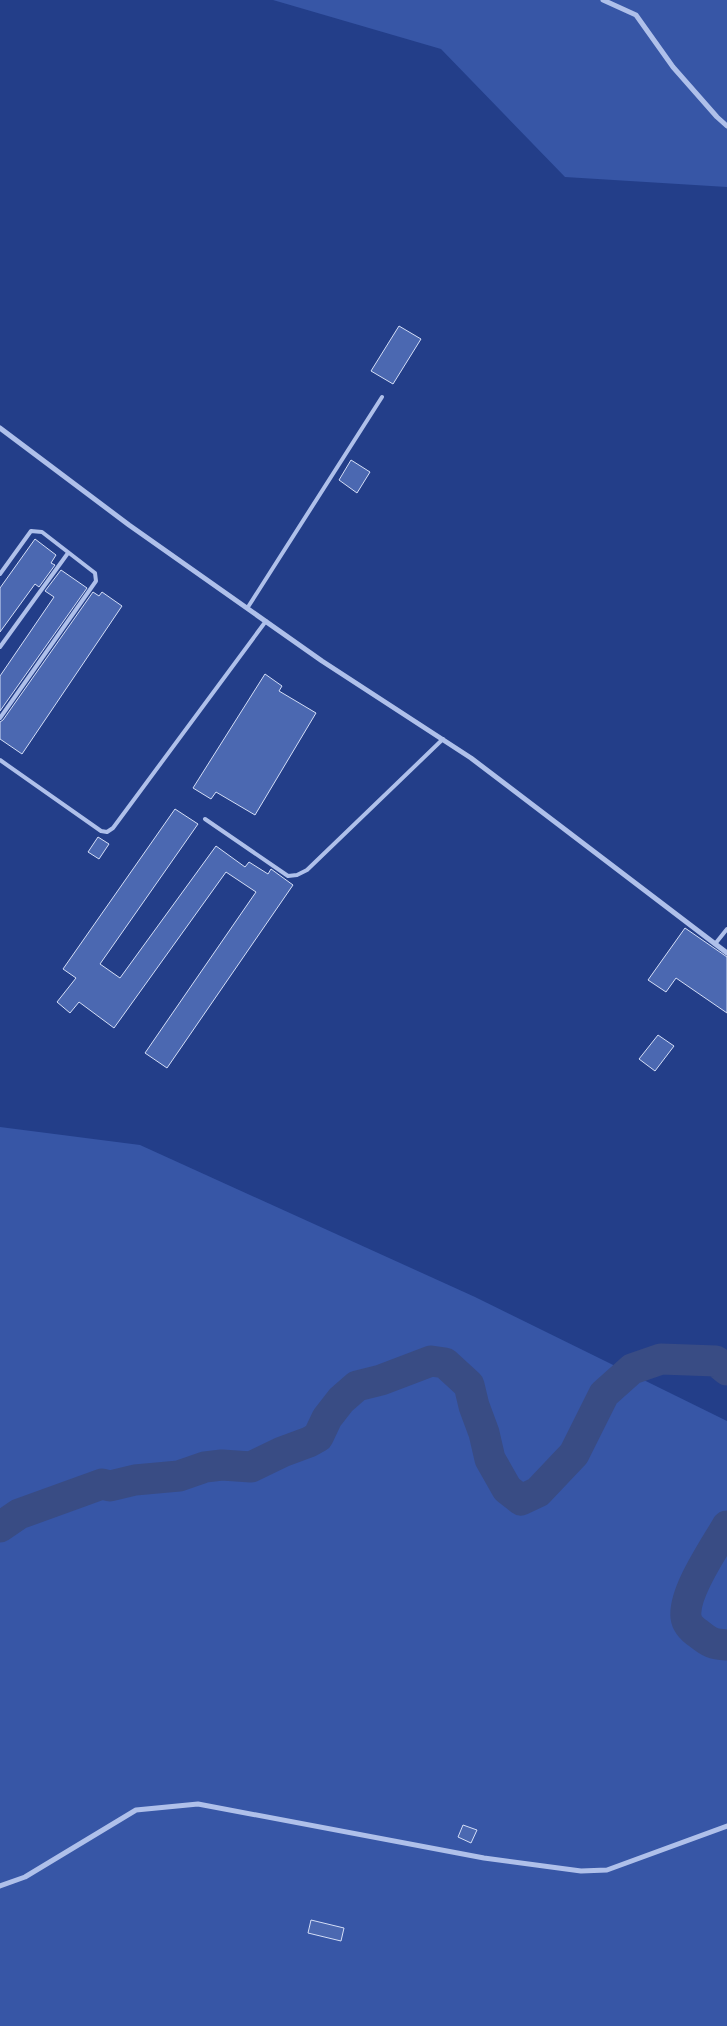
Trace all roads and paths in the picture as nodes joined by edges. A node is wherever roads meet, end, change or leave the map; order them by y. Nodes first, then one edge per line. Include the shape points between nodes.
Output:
1 (603, 0) edge
2 (727, 126) edge
3 (382, 397) dead end
4 (0, 428) edge
5 (68, 553) junction
6 (0, 574) edge
7 (248, 607) junction
8 (266, 620) junction
9 (0, 647) edge
10 (0, 718) edge
11 (443, 739) junction
12 (0, 760) edge
13 (205, 819) dead end
14 (727, 929) edge
15 (715, 944) junction
16 (727, 953) edge
17 (727, 1826) edge
18 (0, 1886) edge

1 - 2 street via 636,15 672,67
3 - 7 lane
4 - 7 street via 129,525
5 - 6 lane via 42,532 31,531
5 - 9 lane
5 - 10 lane via 95,573 96,581
7 - 8 street
8 - 11 street via 322,661
8 - 12 lane via 107,832 101,831
11 - 13 lane via 307,870 297,875 288,876
11 - 15 street
14 - 15 lane
15 - 16 street
17 - 18 street via 607,1870 581,1871 484,1858 198,1804 168,1805 136,1810 25,1877

